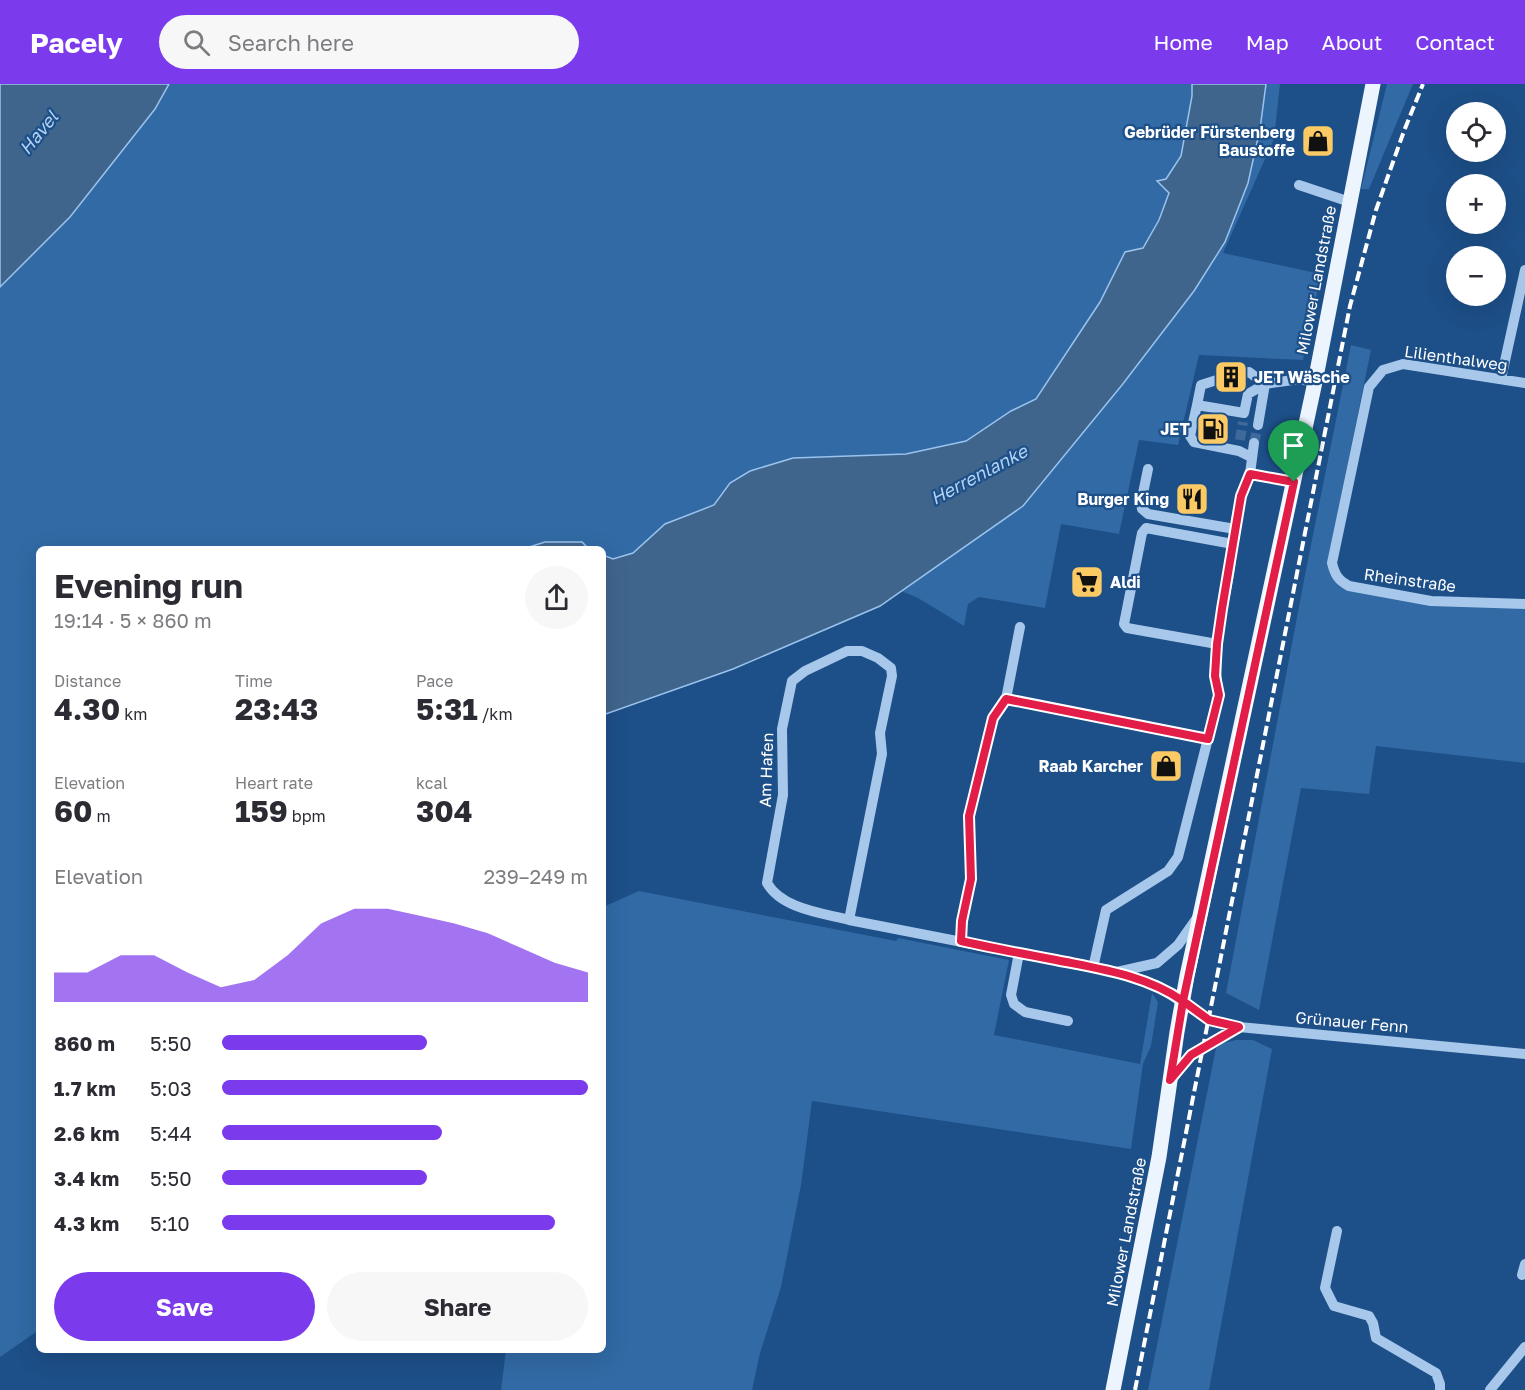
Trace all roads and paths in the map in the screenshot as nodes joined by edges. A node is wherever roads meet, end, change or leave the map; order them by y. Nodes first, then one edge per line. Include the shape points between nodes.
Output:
1 (1373, 84) edge
2 (1299, 185) dead end
3 (1350, 202) junction
4 (1525, 270) edge
5 (1242, 374) tunnel mouth
6 (1220, 379) tunnel mouth
7 (1501, 379) junction
8 (1315, 382) junction
9 (1525, 383) edge
10 (1265, 384) junction
11 (1197, 405) junction
12 (1258, 425) tunnel mouth
13 (1254, 443) tunnel mouth
14 (1251, 457) junction
15 (1148, 469) dead end
16 (1250, 474) junction
17 (1294, 482) junction
18 (1235, 529) junction
19 (1233, 543) junction
20 (1334, 572) joint
21 (1525, 604) edge
22 (1020, 627) dead end
23 (1217, 644) junction
24 (1006, 699) junction
25 (1208, 739) junction
26 (1202, 911) junction
27 (849, 920) junction
28 (961, 941) junction
29 (1019, 953) junction
30 (1093, 968) junction
31 (1116, 972) junction
32 (1183, 1001) junction
33 (1068, 1021) dead end
34 (1239, 1027) junction
35 (1525, 1054) edge
36 (1170, 1080) junction
37 (1336, 1231) dead end
38 (1525, 1347) edge
39 (1113, 1390) edge
40 (1440, 1390) edge
41 (1490, 1390) edge

1 - 3 main road, Milower Landstraße
2 - 3 street
3 - 8 main road, Milower Landstraße
4 - 7 street
5 - 10 street via 1249,372
6 - 11 street via 1201,385
7 - 9 street, Lilienthalweg
7 - 20 street, Lilienthalweg via 1403,364 1383,370 1370,387 1332,563
8 - 10 street via 1300,379
8 - 17 main road, Milower Landstraße
10 - 11 street via 1248,394 1244,417
10 - 12 street
11 - 14 street via 1191,436 1194,442 1239,445
13 - 14 street
14 - 16 street
15 - 18 street via 1141,503 1148,514
16 - 17 street
16 - 18 street
17 - 26 main road, Milower Landstraße
18 - 19 street
19 - 23 street
19 - 23 street via 1146,528 1124,624 1126,628
20 - 21 street, Rheinstraße via 1350,586 1431,601
22 - 24 street
23 - 25 street via 1215,676 1219,695
24 - 25 street
24 - 28 street via 993,718 969,816 971,879
25 - 30 street via 1178,858 1168,871 1106,910
26 - 31 street, Milower Landstraße via 1178,945 1157,963
26 - 32 main road, Milower Landstraße
27 - 27 street, Am Hafen via 806,909 773,894 766,883 783,795 782,729 792,681 804,671 847,651 862,651 891,668 892,676 880,733 882,754
27 - 28 street, Am Hafen
28 - 29 street, Am Hafen
29 - 30 street, Am Hafen
29 - 33 street via 1011,995 1014,1004 1024,1011
30 - 31 street, Am Hafen
31 - 32 street, Am Hafen via 1156,985
32 - 34 street, Grünauer Fenn via 1209,1020
32 - 36 main road, Milower Landstraße
34 - 35 street, Grünauer Fenn
34 - 36 street via 1191,1055
36 - 39 main road, Milower Landstraße via 1159,1157
37 - 40 street via 1325,1288 1334,1306 1368,1316 1376,1338 1436,1373
38 - 41 street

